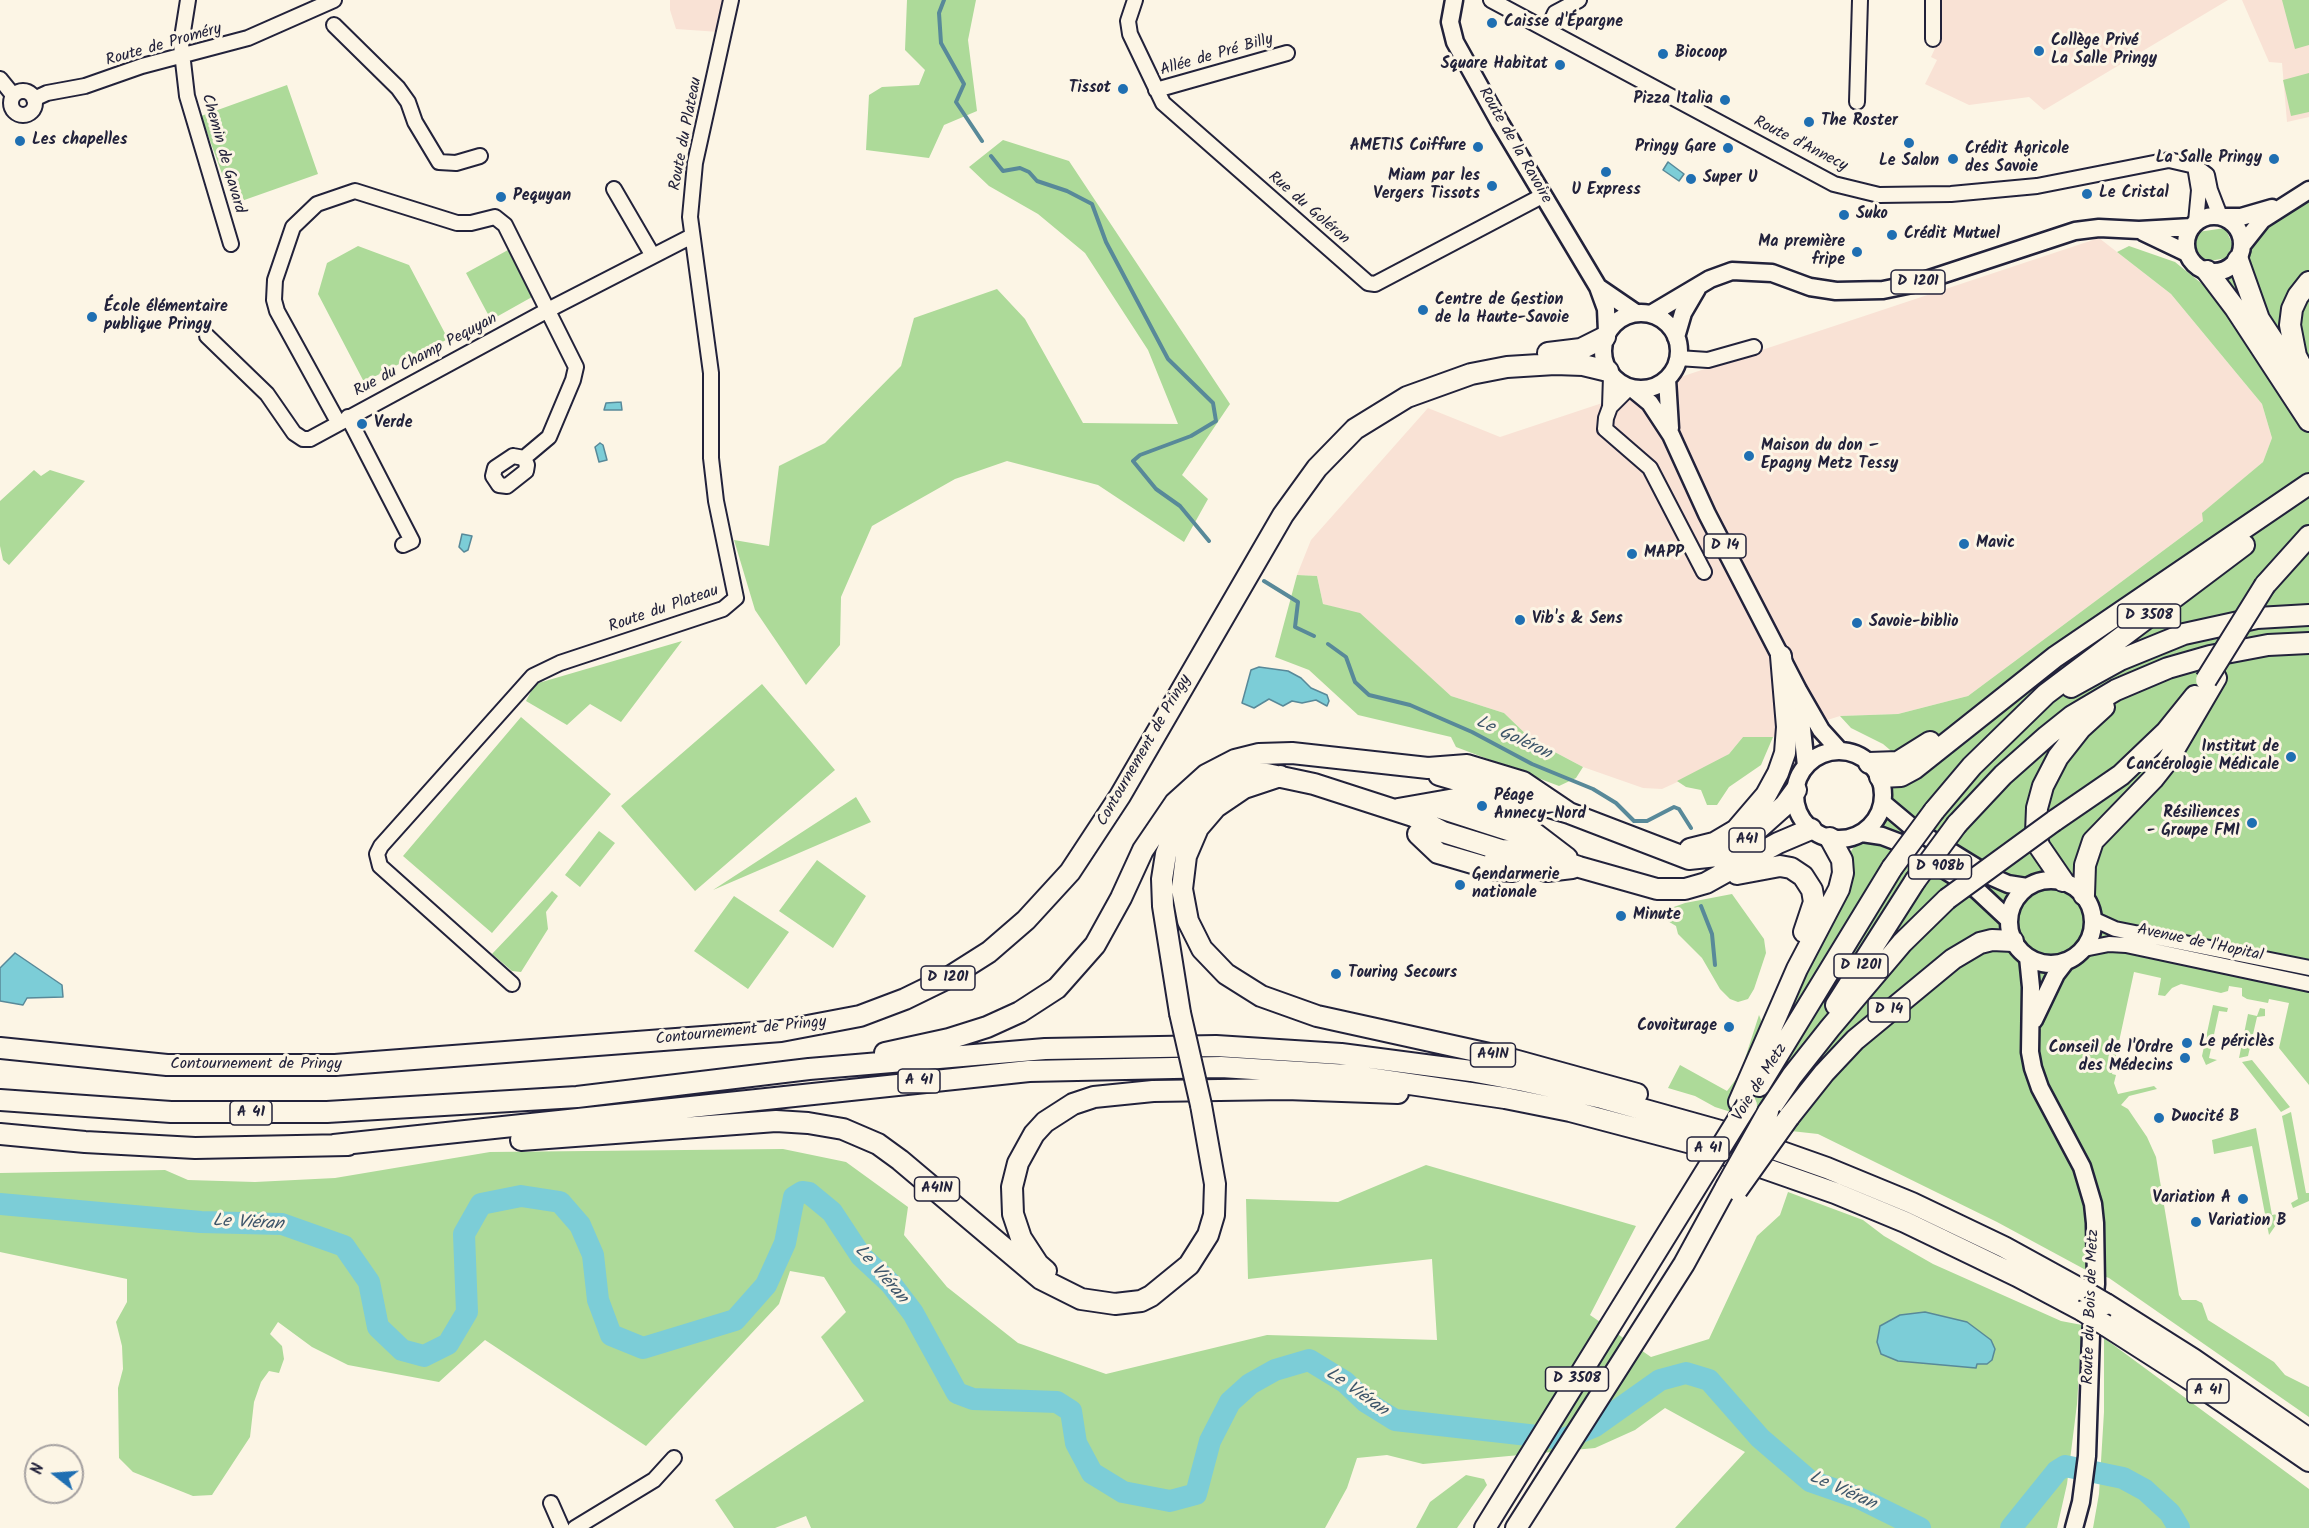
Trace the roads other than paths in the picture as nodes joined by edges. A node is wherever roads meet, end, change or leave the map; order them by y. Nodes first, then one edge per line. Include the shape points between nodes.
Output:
1 (188, 0) edge
2 (327, 0) edge
3 (334, 0) edge
4 (731, 0) edge
5 (1135, 0) edge
6 (1454, 0) edge
7 (1491, 0) edge
8 (1580, 0) edge
9 (1860, 0) edge
10 (1933, 0) edge
11 (302, 16) junction
12 (334, 26) dead end
13 (1547, 30) junction
14 (1933, 39) dead end
15 (1287, 53) dead end
16 (182, 56) junction
17 (0, 80) edge
18 (1156, 90) junction
19 (34, 99) junction
20 (1857, 102) dead end
21 (8, 105) edge
22 (480, 156) dead end
23 (2194, 166) junction
24 (614, 189) dead end
25 (2309, 190) edge
26 (1542, 196) junction
27 (2284, 203) junction
28 (2223, 217) junction
29 (2194, 224) junction
30 (2139, 230) junction
31 (692, 236) junction
32 (231, 244) dead end
33 (2240, 252) junction
34 (2187, 253) junction
35 (653, 256) junction
36 (2207, 271) junction
37 (2309, 282) edge
38 (1598, 287) junction
39 (1697, 289) junction
40 (548, 310) junction
41 (1643, 314) junction
42 (1606, 335) junction
43 (207, 336) dead end
44 (1676, 337) junction
45 (1754, 347) dead end
46 (1678, 358) junction
47 (1610, 374) junction
48 (1667, 379) junction
49 (2309, 381) edge
50 (1631, 388) junction
51 (2309, 395) edge
52 (1610, 407) junction
53 (343, 419) junction
54 (2309, 421) edge
55 (1671, 435) junction
56 (524, 458) dead end
57 (2309, 491) edge
58 (2309, 536) edge
59 (403, 545) dead end
60 (1704, 572) dead end
61 (2309, 615) edge
62 (2309, 644) edge
63 (1781, 656) junction
64 (2191, 661) junction
65 (2211, 679) junction
66 (1798, 690) junction
67 (1996, 742) junction
68 (1840, 751) junction
69 (1806, 766) junction
70 (1875, 770) junction
71 (1280, 776) junction
72 (1796, 790) junction
73 (1883, 802) junction
74 (1175, 803) junction
75 (1414, 816) junction
76 (1811, 829) junction
77 (1862, 832) junction
78 (1830, 838) junction
79 (1535, 842) junction
80 (1675, 854) junction
81 (1579, 867) junction
82 (2063, 881) junction
83 (1706, 883) junction
84 (2027, 887) junction
85 (2084, 895) junction
86 (2008, 919) junction
87 (2093, 919) junction
88 (2013, 941) junction
89 (2084, 949) junction
90 (2028, 957) junction
91 (2066, 962) junction
92 (2309, 968) edge
93 (512, 984) dead end
94 (2309, 984) edge
95 (1179, 1006) junction
96 (2031, 1027) junction
97 (0, 1038) edge
98 (1768, 1038) junction
99 (0, 1048) edge
100 (809, 1069) junction
101 (1792, 1076) junction
102 (1505, 1098) junction
103 (0, 1100) edge
104 (1743, 1104) junction
105 (0, 1134) edge
106 (334, 1145) junction
107 (1827, 1168) junction
108 (1731, 1188) junction
109 (1683, 1264) joint
110 (1165, 1284) junction
111 (2309, 1439) edge
112 (674, 1458) dead end
113 (2309, 1461) edge
114 (551, 1503) dead end
115 (1518, 1526) edge
116 (562, 1528) edge
117 (575, 1528) edge
118 (1485, 1528) edge
119 (2074, 1528) edge

1 - 16 street, Chemin de Gavard
2 - 11 street, Route de Proméry
3 - 11 street, Route de Proméry
4 - 31 street, Route du Plateau via 695,163
5 - 18 street, Rue du Goléron via 1128,21 1130,34
6 - 26 main road, Route de la Ravoire via 1450,22 1453,38
7 - 13 street, Route d'Annecy
8 - 13 street via 1555,13
9 - 20 street
10 - 14 street
11 - 16 street, Route de Proméry via 248,38
12 - 22 street via 398,88 439,162 456,163
13 - 23 street, Route d'Annecy via 1817,176 1861,191 1899,196 1951,194 2037,186 2169,160
15 - 18 street, Allée de Pré Billy
16 - 19 street, Route de Proméry
16 - 32 street, Chemin de Gavard via 187,96
17 - 21 street
18 - 26 street, Rue du Goléron via 1172,112 1368,283 1375,284
19 - 21 street, Route de Proméry via 25,91
19 - 21 street, Route de Proméry via 34,107 27,114 17,114
23 - 28 street via 2207,176
23 - 29 street via 2199,190
24 - 35 street
25 - 27 main road
26 - 38 main road, Route de la Ravoire
27 - 28 main road via 2241,217
27 - 33 main road via 2262,220
28 - 29 main road via 2208,216
28 - 33 main road via 2239,229
29 - 30 main road, D 1201
29 - 34 main road via 2186,242
30 - 34 main road, D 1201
30 - 39 main road, D 1201 via 2110,227 2075,231 1917,283 1883,290 1825,290 1773,273 1741,270 1722,273
31 - 35 street, Rue du Champ Pequyan
31 - 93 street, Route du Plateau via 711,372 711,458 716,501 736,598 723,609 532,676 377,854 380,866
33 - 36 main road via 2221,271
33 - 51 highway via 2259,320
34 - 36 main road
35 - 40 street, Rue du Champ Pequyan
36 - 54 highway
37 - 49 highway via 2292,309 2290,325 2296,356
38 - 41 main road, Route de la Ravoire
38 - 42 main road, Route de la Ravoire via 1606,309
39 - 41 main road, D 1201
39 - 44 main road, D 1201 via 1683,313
40 - 53 street, Rue du Champ Pequyan
40 - 53 street via 505,225 495,217 458,223 355,191 317,204 288,236 275,280 274,300
40 - 56 street via 572,357 575,373 549,437
41 - 42 main road via 1619,319
41 - 44 main road, Route de la Ravoire via 1664,321
42 - 47 main road, Route de la Ravoire via 1602,352
42 - 97 highway, Contournement de Pringy / D 1201 via 1577,350 1497,358 1448,369 1385,397 1336,432 1281,499 1106,800 1063,864 1031,902 993,936 960,959 897,992 827,1013 756,1024 333,1055 154,1054
43 - 53 street, Rue du Champ Pequyan via 267,394 294,433 303,439 310,439
44 - 46 main road
45 - 46 street via 1708,360
46 - 48 main road
47 - 50 main road
47 - 52 street
47 - 99 highway, Contournement de Pringy / D 1201 via 1583,365 1562,364 1507,367 1471,374 1407,397 1355,429 1317,468 1283,515 1120,796 1070,872 1026,920 988,952 905,999 838,1021 754,1034 335,1065 167,1065
48 - 50 main road via 1649,389
48 - 55 main road, D 14
50 - 52 street
50 - 55 main road, D 14 via 1650,403
52 - 60 street via 1605,429 1650,468
53 - 59 street via 412,541
55 - 63 main road, D 14
57 - 67 highway, D 3508 via 2070,674
57 - 70 highway via 2055,657 2008,692 1898,762
58 - 65 highway, bridge via 2265,585
61 - 67 highway via 2220,624 2150,646 2090,676
62 - 64 highway via 2235,650
63 - 66 main road, D 14
63 - 80 highway via 1787,736 1773,783 1745,820 1726,836
64 - 82 highway via 2141,684 2101,710 2070,741 2054,765 2040,796 2036,833 2042,852
64 - 101 highway, D 1201, bridge via 2116,690 2072,716 2003,775 1957,824 1915,881
65 - 85 highway via 2168,760 2093,841 2085,865
65 - 101 highway, Voie de Metz, bridge via 2173,725 2121,775 1947,899 1902,943
66 - 68 main road, D 14 via 1821,730
66 - 69 main road, D 14
67 - 104 highway, Voie de Metz / D 3508, bridge via 1934,811 1892,868
68 - 69 main road via 1819,756
68 - 70 main road via 1858,755
69 - 72 main road
70 - 73 main road
71 - 75 highway, A41N
71 - 95 highway, A41N via 1247,773 1220,783 1192,806 1172,837 1164,861 1162,890
71 - 107 highway, A41N via 1225,799 1198,828 1186,856 1182,889 1188,921 1209,957 1234,981 1276,1003 1317,1016 1503,1057 1624,1090 1711,1119
72 - 76 main road via 1799,812
72 - 80 highway, A41 via 1739,846 1707,858
73 - 77 main road via 1874,822
73 - 84 main road, D 908b via 1914,830 1992,877
74 - 80 highway via 1216,768 1259,754 1292,753 1438,770 1560,809
74 - 95 highway, A41N via 1157,851 1152,883 1155,918
74 - 100 highway via 1143,850 1095,945 1068,978 1045,997 1005,1020 972,1032
75 - 79 highway via 1443,832 1501,850
75 - 79 highway via 1455,799 1512,816
75 - 81 highway via 1547,871
76 - 78 main road
76 - 83 highway
77 - 78 main road
77 - 86 main road, D 908b via 1903,844 1977,890
78 - 98 highway via 1842,860 1841,883 1797,969
79 - 81 highway
81 - 83 highway via 1657,889 1685,889
82 - 84 main road via 2044,880
82 - 85 main road
83 - 98 highway via 1780,866 1799,873 1812,890 1813,912 1789,968
84 - 86 main road via 2016,897
85 - 87 main road
86 - 88 main road
87 - 89 main road
87 - 92 street, Avenue de l'Hopital via 2122,931
88 - 90 main road
88 - 108 highway, D 14, bridge via 1980,943 1953,959 1855,1040
89 - 91 main road
89 - 94 street, Avenue de l'Hopital via 2126,945
90 - 91 main road via 2046,964
90 - 96 main road, Route du Bois de Metz
91 - 96 main road, Route du Bois de Metz
95 - 110 highway, A41N, bridge via 1215,1173 1214,1215 1202,1248 1181,1273
96 - 119 main road, Route du Bois de Metz via 2030,1052 2036,1077 2082,1167 2093,1204 2097,1274 2087,1456
98 - 104 highway
100 - 103 highway, A 41 via 576,1097 401,1110 171,1112
100 - 107 highway, A 41 via 1004,1052 1144,1046 1270,1048 1341,1054 1471,1071 1602,1098 1731,1134
101 - 108 highway, Voie de Metz, bridge via 1768,1112
102 - 106 highway, A 41 via 1407,1082 1267,1069 1080,1068 941,1078 607,1118
102 - 110 highway, A41N via 1286,1089 1154,1091 1094,1097 1057,1112 1034,1134 1017,1163 1013,1214 1028,1250 1050,1274 1074,1288 1093,1293 1126,1293
102 - 113 highway, A 41, bridge via 1642,1129 1787,1175 1955,1245 2083,1311
104 - 118 highway, Voie de Metz / D 3508, bridge via 1706,1171
105 - 106 highway, A 41 via 195,1148
106 - 110 highway, A41N via 510,1141 747,1122 825,1125 864,1137 893,1155 1027,1269 1064,1293 1099,1303 1130,1303 1151,1296
107 - 111 highway, A 41, bridge via 1952,1222 2084,1291 2193,1359
108 - 109 highway, D 14
109 - 115 highway, D 3508
112 - 117 street via 654,1480
114 - 116 street

